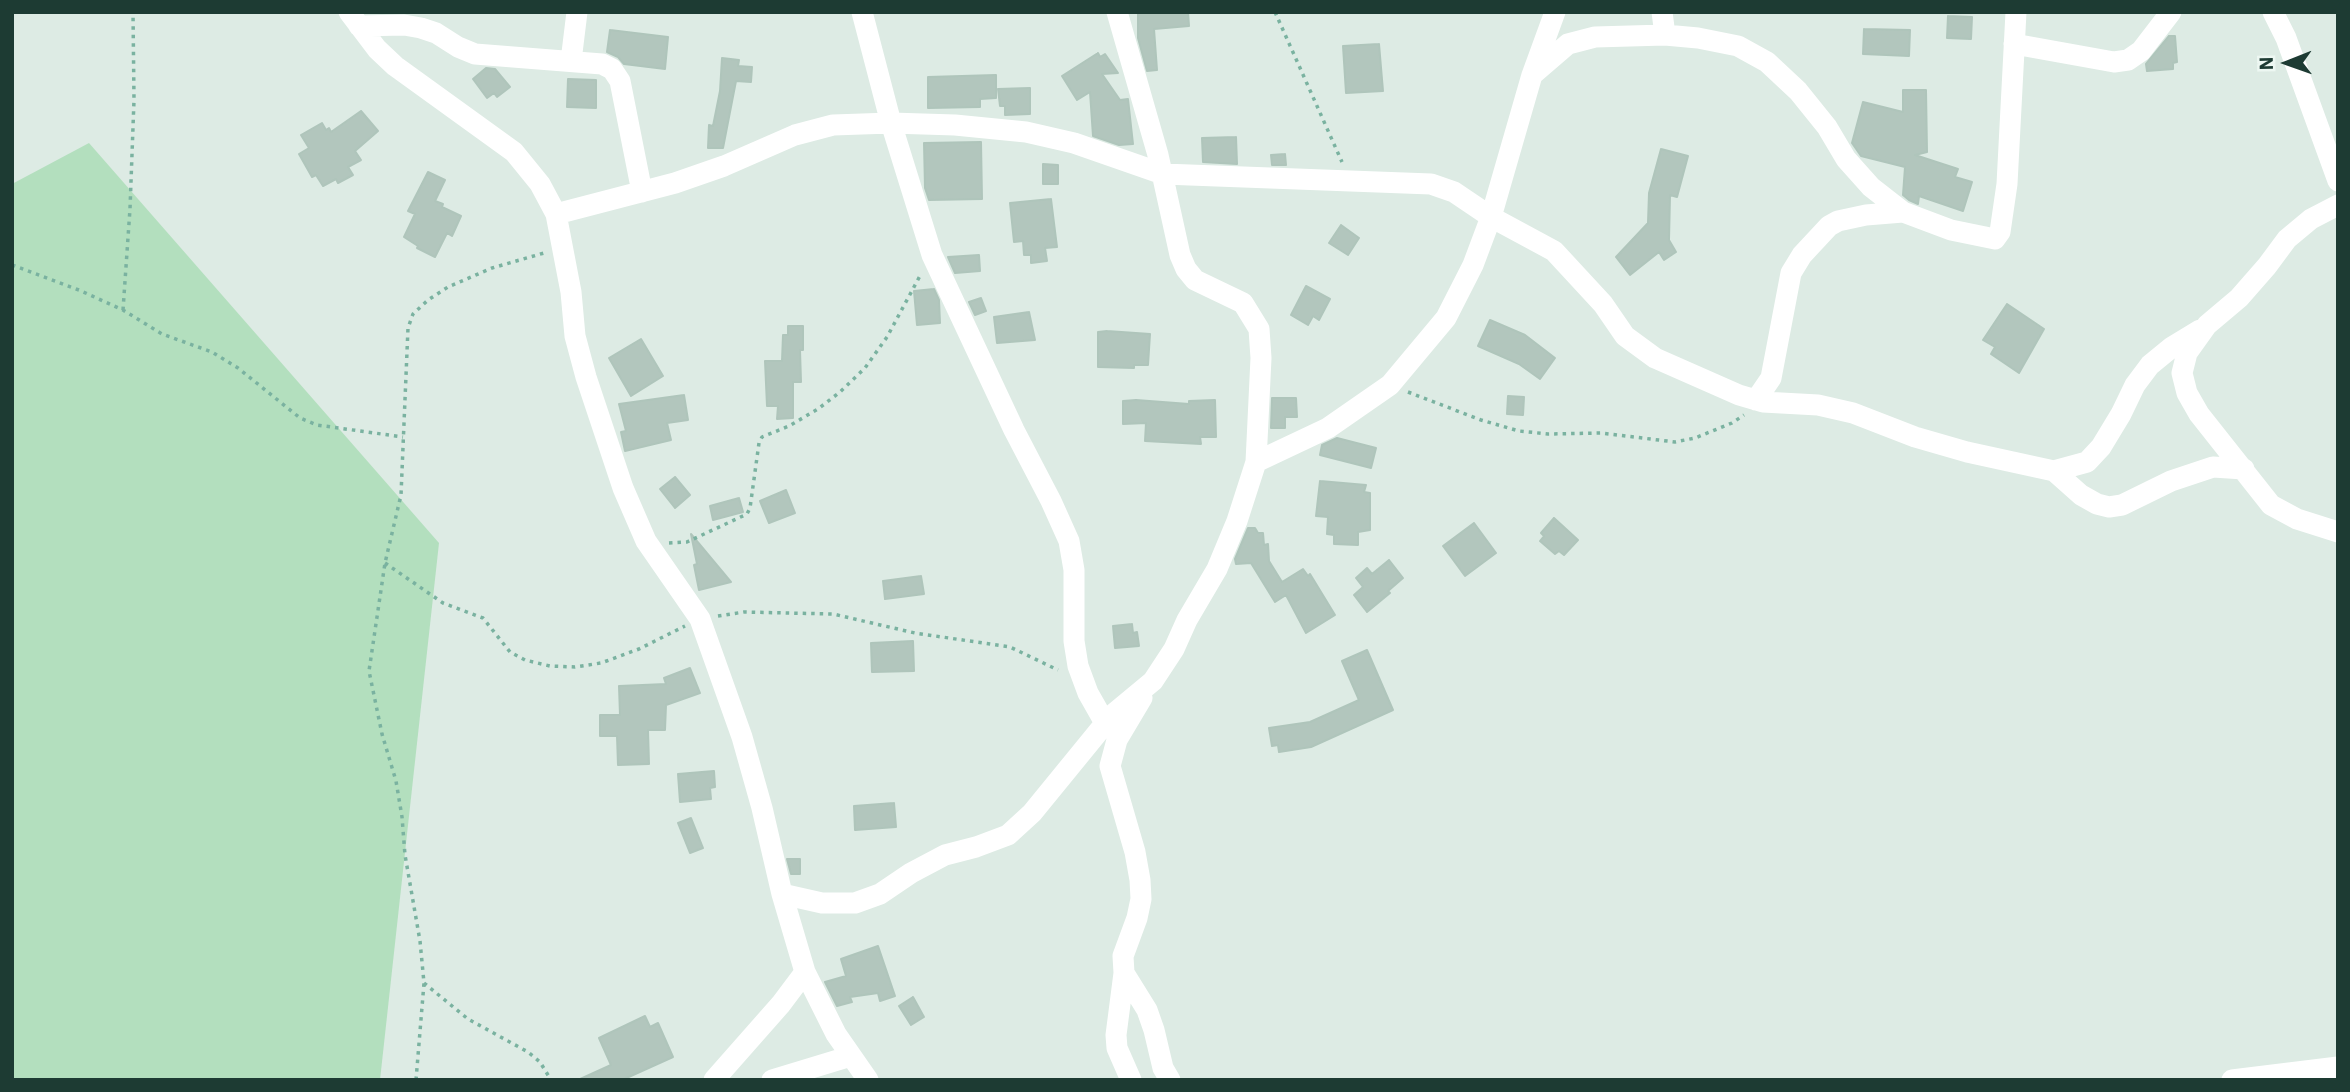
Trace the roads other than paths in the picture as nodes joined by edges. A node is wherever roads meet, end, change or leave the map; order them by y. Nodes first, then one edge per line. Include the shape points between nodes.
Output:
1 (577, 12) edge
2 (862, 12) edge
3 (1117, 12) edge
4 (1555, 12) edge
5 (1662, 12) edge
6 (2016, 12) edge
7 (2171, 12) edge
8 (2273, 12) edge
9 (354, 19) edge
10 (1665, 35) junction
11 (2014, 44) junction
12 (571, 61) junction
13 (1532, 75) junction
14 (891, 123) junction
15 (1163, 174) junction
16 (2338, 181) edge
17 (642, 192) junction
18 (2338, 205) edge
19 (1903, 212) junction
20 (556, 214) junction
21 (1491, 217) junction
22 (2207, 325) junction
23 (1760, 401) junction
24 (1256, 462) junction
25 (2244, 469) junction
26 (2054, 471) junction
27 (2338, 532) edge
28 (1153, 681) junction
29 (1105, 723) junction
30 (782, 894) junction
31 (805, 972) junction
32 (1124, 973) junction
33 (851, 1056) junction
34 (2338, 1067) edge
35 (714, 1080) edge
36 (772, 1080) edge
37 (868, 1080) edge
38 (1130, 1080) edge
39 (1170, 1080) edge
40 (2232, 1080) edge

1 - 12 street
2 - 14 street
3 - 15 street
4 - 13 street
5 - 10 street
6 - 11 street
7 - 11 street via 2141,51 2128,60 2114,62
8 - 16 street via 2287,37
9 - 12 street via 421,28 475,54
9 - 20 street via 395,66 514,152 540,184
10 - 13 street via 1595,37 1568,44
10 - 19 street via 1738,46 1767,62 1798,91 1871,187
11 - 19 street via 2007,184 1997,237 1990,240
12 - 17 street via 602,64 620,81
13 - 21 street
14 - 15 street via 1026,132 1074,143
14 - 17 street via 820,128
14 - 29 street via 932,255 1069,541 1078,666
15 - 21 street via 1431,184 1454,192
15 - 24 street via 1186,270 1195,280 1243,303 1259,330
17 - 20 street
18 - 22 street via 2287,239 2239,298
19 - 23 street via 1838,221 1802,254 1791,273 1771,378
20 - 30 street via 586,377 646,541 700,619 742,737
21 - 23 street via 1554,251 1603,304 1625,336 1655,358
21 - 24 street via 1446,318 1390,385 1328,428
22 - 25 street via 2187,353 2182,373 2187,393
22 - 26 street via 2150,365 2101,447 2087,462
23 - 26 street via 1853,413 1941,445
24 - 28 street via 1217,569
25 - 26 street via 2213,467 2109,507 2081,495
25 - 27 street via 2282,513
28 - 29 street
28 - 32 street via 1116,740 1111,766 1140,880 1141,899 1123,956
29 - 30 street via 1032,813 1008,835 945,855 880,894 855,903 822,903
30 - 31 street
31 - 33 street
31 - 35 street
32 - 38 street via 1116,1048
32 - 39 street via 1147,1010
33 - 36 street
33 - 37 street
34 - 40 street

